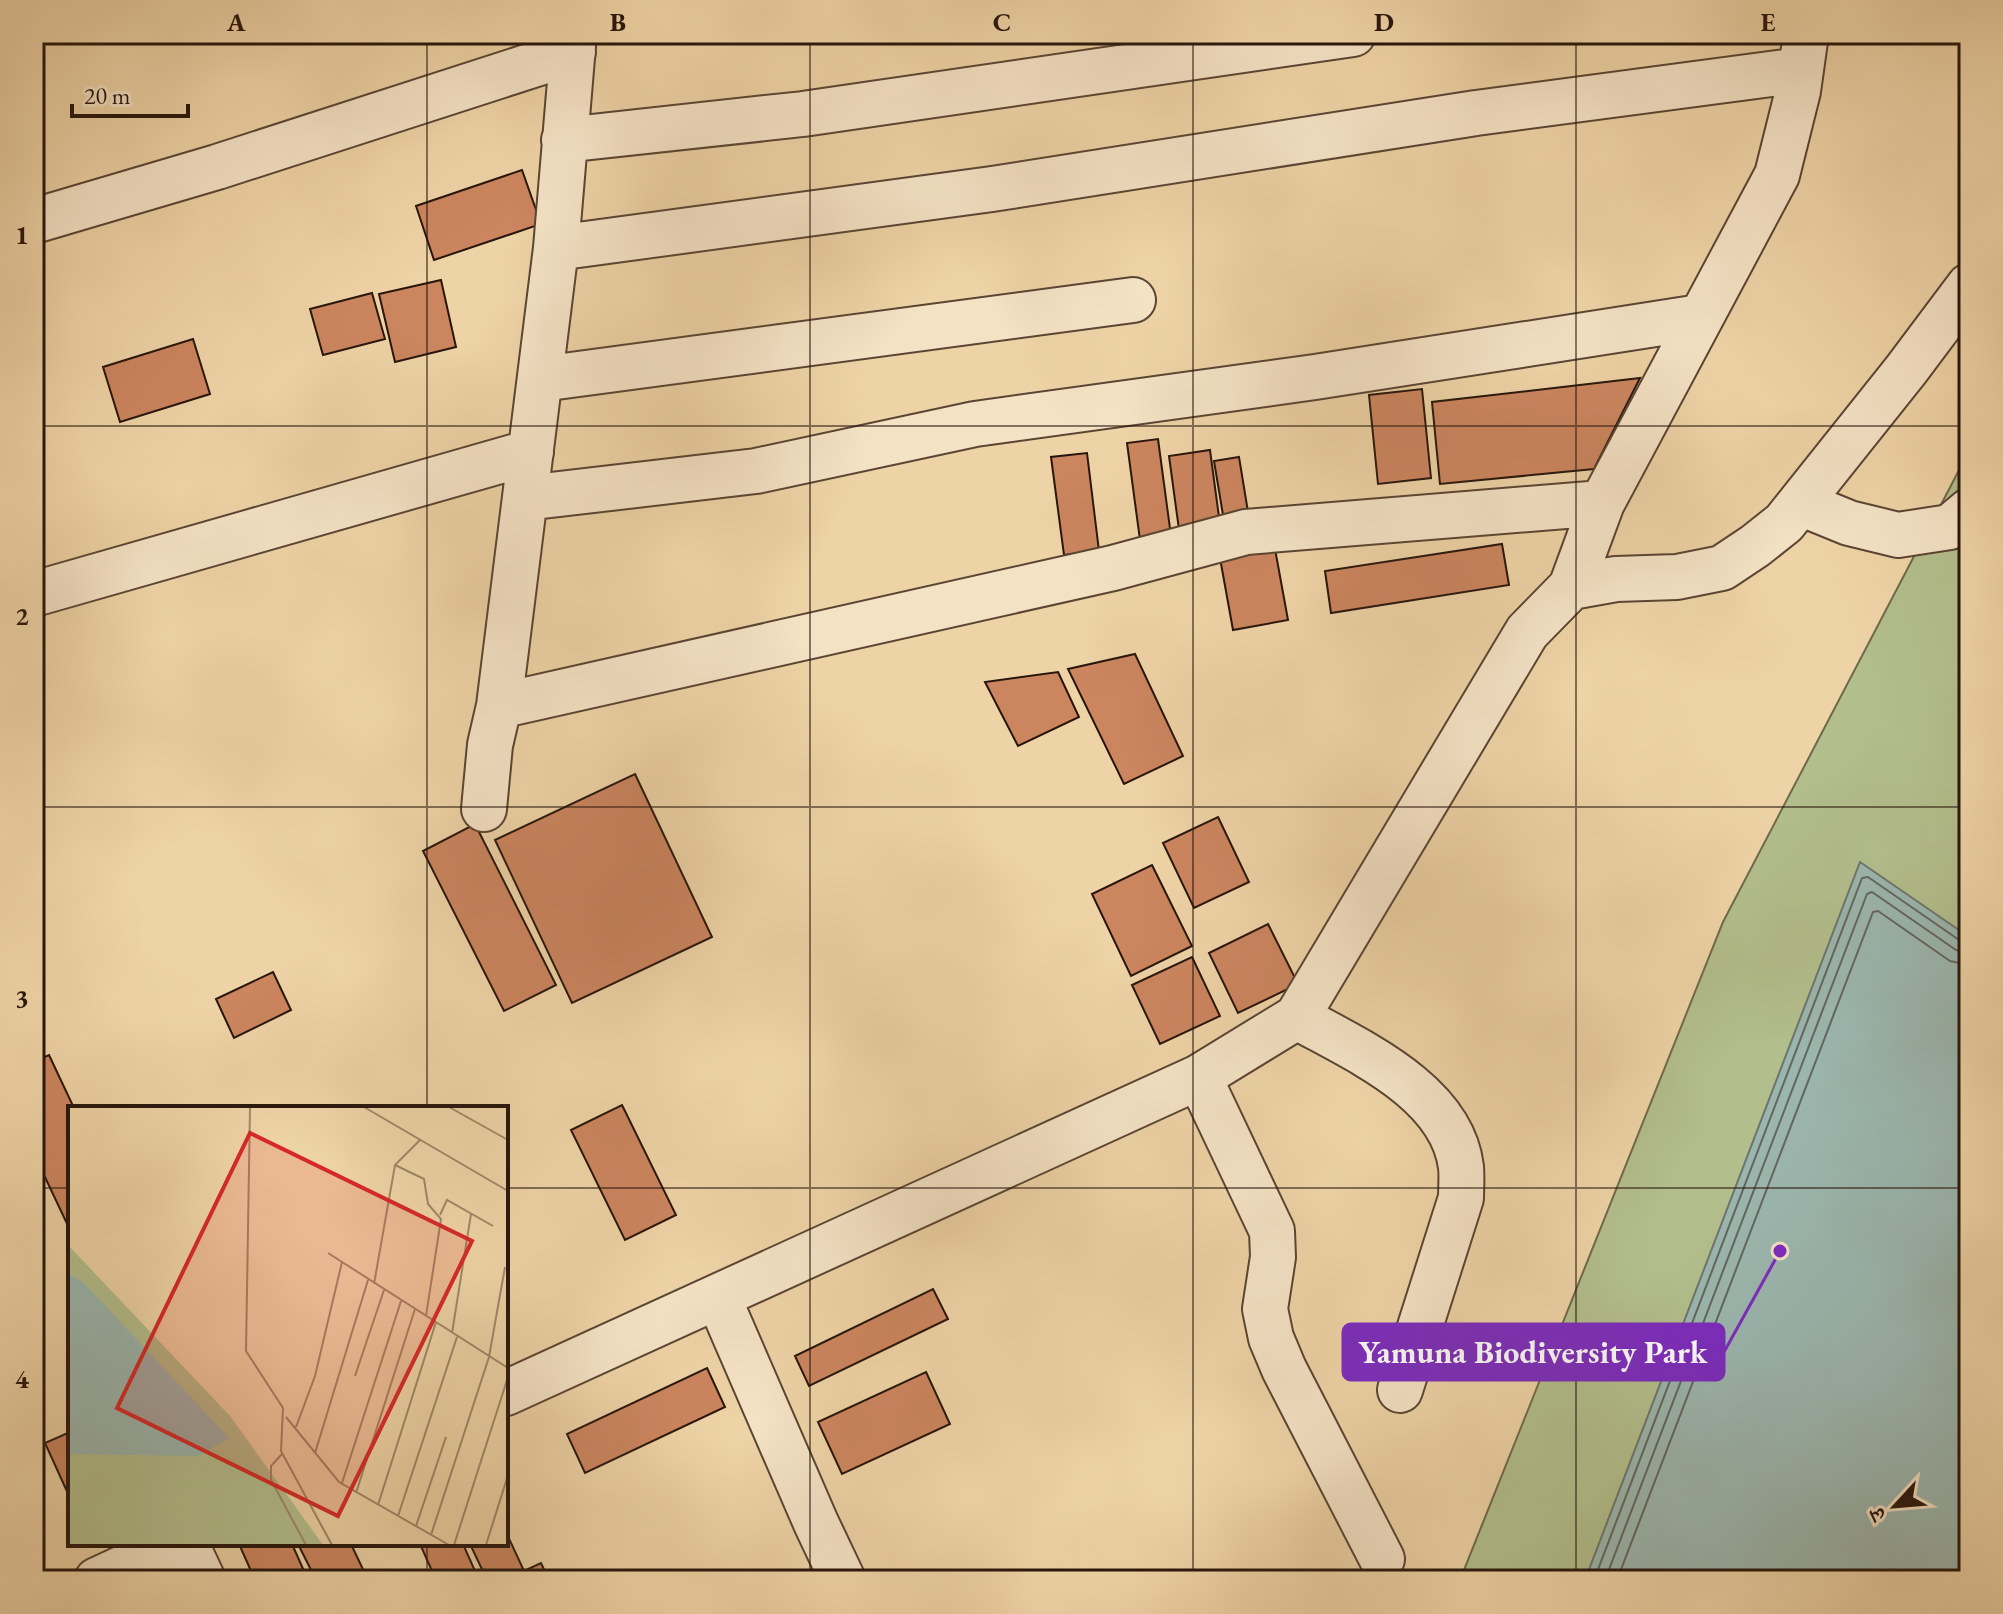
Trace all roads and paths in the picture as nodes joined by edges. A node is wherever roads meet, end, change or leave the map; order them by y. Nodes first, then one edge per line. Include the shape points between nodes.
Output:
1 (1353, 34) edge
2 (574, 43) edge
3 (1804, 52) edge
4 (564, 140) junction
5 (34, 221) edge
6 (556, 248) junction
7 (1969, 286) edge
8 (1133, 300) dead end
9 (1700, 317) junction
10 (541, 379) junction
11 (531, 452) junction
12 (525, 498) junction
13 (1602, 503) junction
14 (1800, 503) junction
15 (1969, 511) edge
16 (1571, 587) junction
17 (34, 594) edge
18 (499, 706) junction
19 (484, 809) dead end
20 (1297, 1017) junction
21 (1199, 1077) junction
22 (718, 1297) junction
23 (1400, 1390) dead end
24 (508, 1392) edge
25 (171, 1546) edge
26 (187, 1546) edge
27 (1382, 1559) dead end
28 (97, 1580) edge
29 (203, 1580) edge
30 (843, 1580) edge

1 - 4 street via 803,114
2 - 4 street
2 - 5 street via 217,167
3 - 6 street via 1476,113 992,189
3 - 9 street via 1777,175
4 - 6 street
6 - 10 street
7 - 14 street
8 - 10 street
9 - 12 street via 975,424 756,471
9 - 13 street
10 - 11 street
11 - 12 street
11 - 17 street
12 - 18 street
13 - 16 street
13 - 18 street via 1246,532 1113,568
14 - 15 street via 1898,535 1950,527
14 - 16 street via 1784,523 1722,568
16 - 20 street via 1527,632
18 - 19 street
20 - 21 street
20 - 23 street via 1385,1067 1429,1102 1448,1128 1461,1166 1461,1198
21 - 22 street
21 - 27 street via 1272,1231 1265,1309 1271,1338
22 - 24 street
22 - 30 street
25 - 28 street
26 - 29 street

